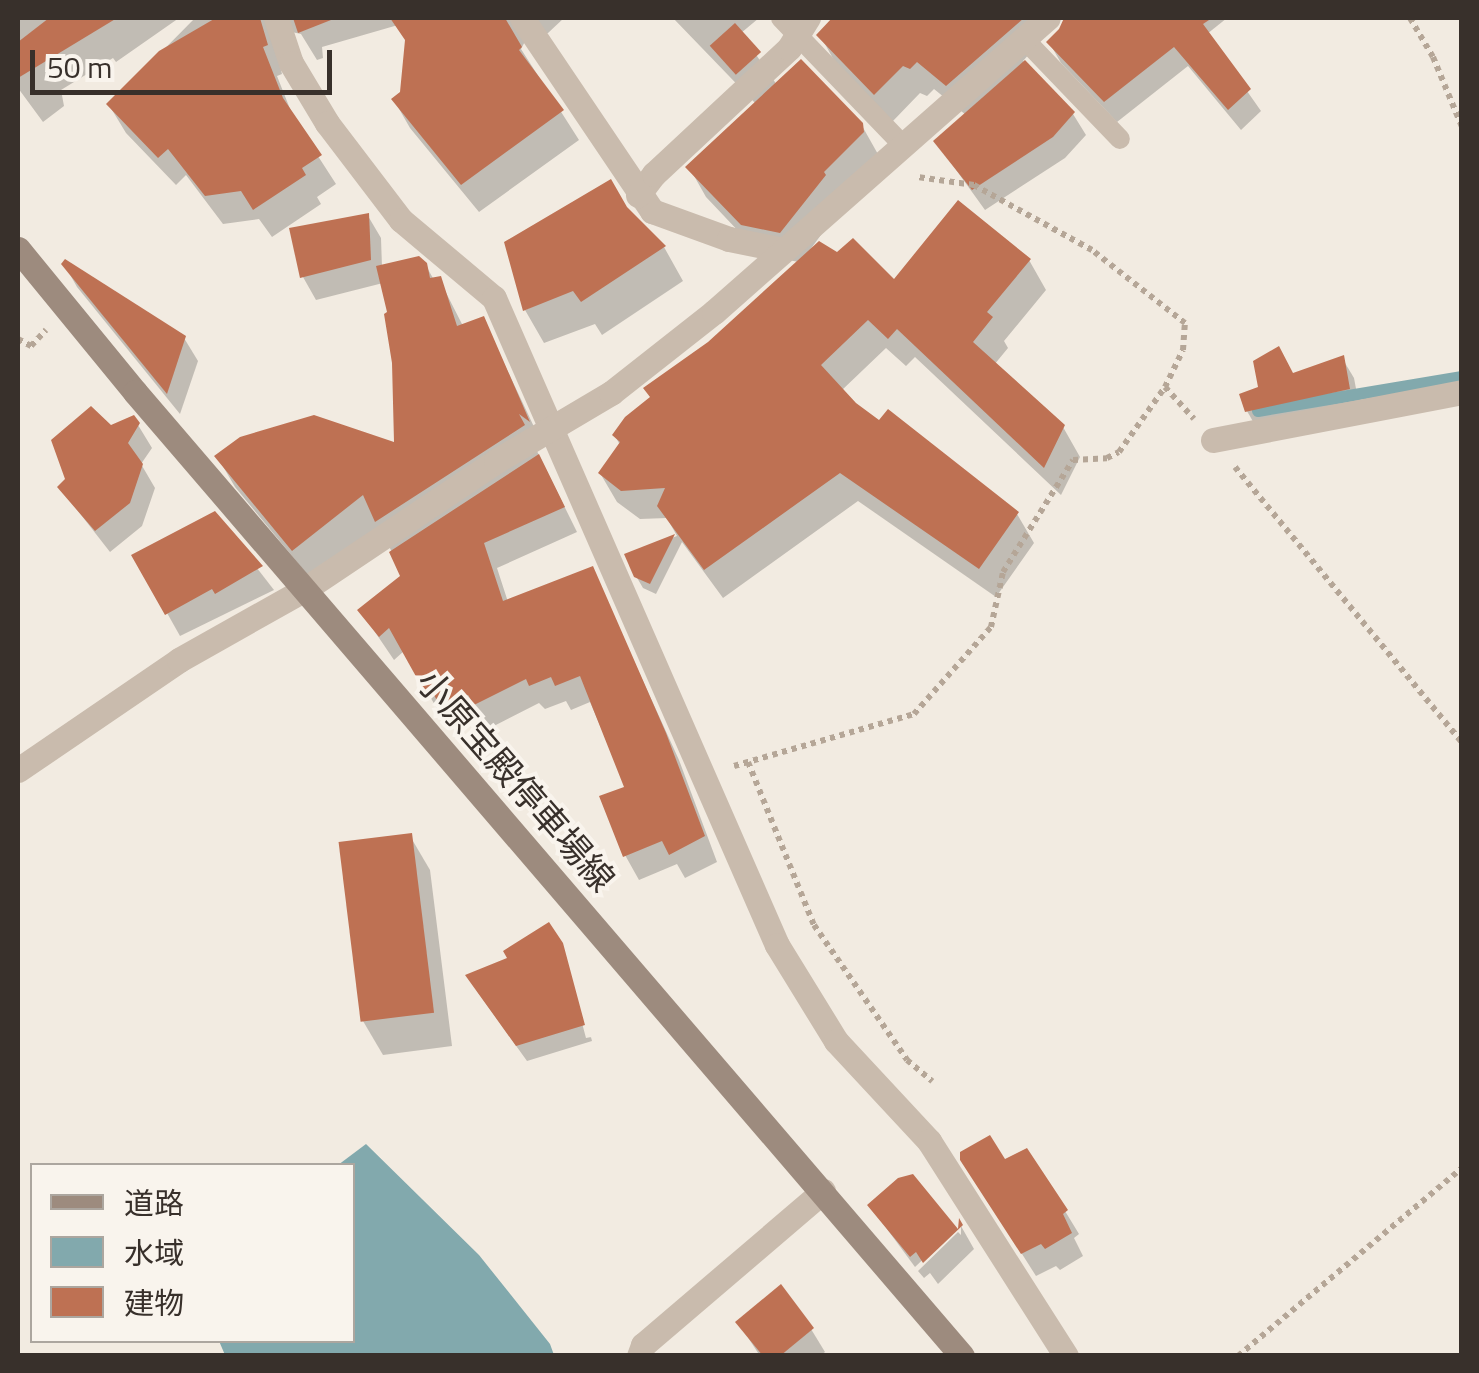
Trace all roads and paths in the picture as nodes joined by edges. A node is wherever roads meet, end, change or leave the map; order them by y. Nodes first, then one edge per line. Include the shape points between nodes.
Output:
1 (276, 18) edge
2 (522, 18) edge
3 (1048, 18) edge
4 (1410, 18) edge
5 (796, 23) edge
6 (1025, 40) junction
7 (1462, 126) edge
8 (1120, 139) dead end
9 (902, 143) junction
10 (874, 168) junction
11 (638, 195) junction
12 (18, 249) edge
13 (783, 250) junction
14 (1164, 387) junction
15 (1462, 392) edge
16 (548, 428) junction
17 (1214, 440) junction
18 (305, 589) junction
19 (1462, 742) edge
20 (748, 762) junction
21 (18, 770) edge
22 (704, 776) junction
23 (932, 1081) dead end
24 (1462, 1168) edge
25 (823, 1191) junction
26 (638, 1356) edge
27 (962, 1356) edge
28 (1066, 1356) edge
29 (1238, 1356) edge

1 - 16 street via 291,64 327,123 400,220 494,298
2 - 11 street
3 - 6 street
4 - 7 path
5 - 9 lane
5 - 11 street via 789,48
6 - 8 lane
6 - 9 street
9 - 10 street
10 - 13 street
10 - 14 path via 974,185 1092,250 1184,323 1182,350
11 - 13 street via 659,214 729,240
12 - 18 main road, 小原宝殿停車場線
13 - 16 street via 611,394
14 - 17 path
14 - 20 path via 1119,452 1073,460 1003,572 991,627 914,714
15 - 17 street
16 - 18 street
16 - 22 street
17 - 19 path
18 - 21 street via 180,660
18 - 25 main road, 小原宝殿停車場線
20 - 22 path
20 - 23 path via 814,925 906,1060
22 - 28 street via 777,945 826,1025 929,1141
24 - 29 path
25 - 26 street
25 - 27 main road, 小原宝殿停車場線

